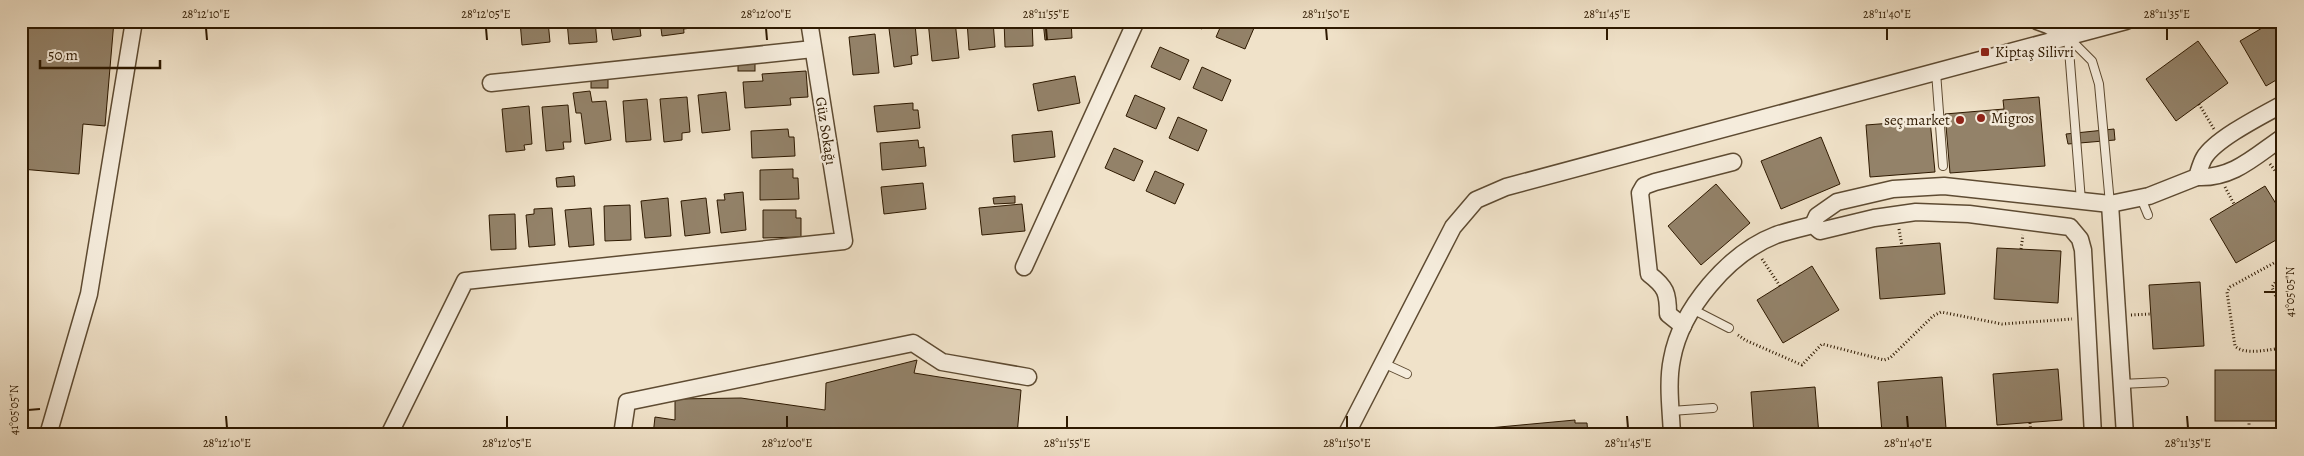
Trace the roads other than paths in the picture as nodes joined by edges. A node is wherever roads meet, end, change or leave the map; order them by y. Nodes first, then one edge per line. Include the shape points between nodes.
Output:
1 (134, 21) edge
2 (809, 21) edge
3 (1136, 21) edge
4 (2037, 21) edge
5 (2126, 21) edge
6 (2068, 37) junction
7 (813, 49) junction
8 (1936, 72) junction
9 (491, 83) dead end
10 (2283, 104) edge
11 (2283, 137) edge
12 (1733, 162) dead end
13 (1943, 166) dead end
14 (2197, 176) junction
15 (2141, 198) junction
16 (2081, 201) junction
17 (2110, 204) junction
18 (2148, 215) dead end
19 (1813, 225) junction
20 (1024, 266) dead end
21 (1692, 308) junction
22 (1683, 326) junction
23 (1729, 328) road end
24 (1383, 363) junction
25 (1407, 374) dead end
26 (1028, 377) dead end
27 (2164, 382) dead end
28 (2121, 384) junction
29 (1713, 408) dead end
30 (1671, 412) junction
31 (48, 435) edge
32 (389, 435) edge
33 (622, 435) edge
34 (1346, 435) edge
35 (1672, 435) edge
36 (2093, 435) edge
37 (2125, 435) edge

1 - 31 street via 89,294
2 - 7 street, Güz Sokağı
3 - 20 street
4 - 6 street
5 - 6 street
6 - 8 street
6 - 16 lane
6 - 17 lane via 2092,61 2099,84
7 - 9 street
7 - 32 street, Güz Sokağı via 844,241 465,281
8 - 13 lane
8 - 24 street via 1506,187 1476,200 1453,227
10 - 14 street via 2232,133 2204,157
11 - 14 street via 2232,172 2210,178
12 - 22 street via 1655,182 1644,186 1640,193 1649,274 1665,288 1668,314
14 - 15 street
15 - 17 street
15 - 18 lane
16 - 17 street
16 - 19 street via 1944,186 1893,189 1836,202 1817,216
17 - 28 street
19 - 21 street via 1775,236 1737,258
19 - 36 street via 1820,232 1874,218 1916,212 1969,214 2070,227 2080,239 2083,250
21 - 22 street
21 - 23 lane
22 - 30 street via 1672,358
24 - 25 lane
24 - 34 street
26 - 33 street via 942,362 913,343 627,402
27 - 28 lane
28 - 37 street
29 - 30 lane
30 - 35 street

